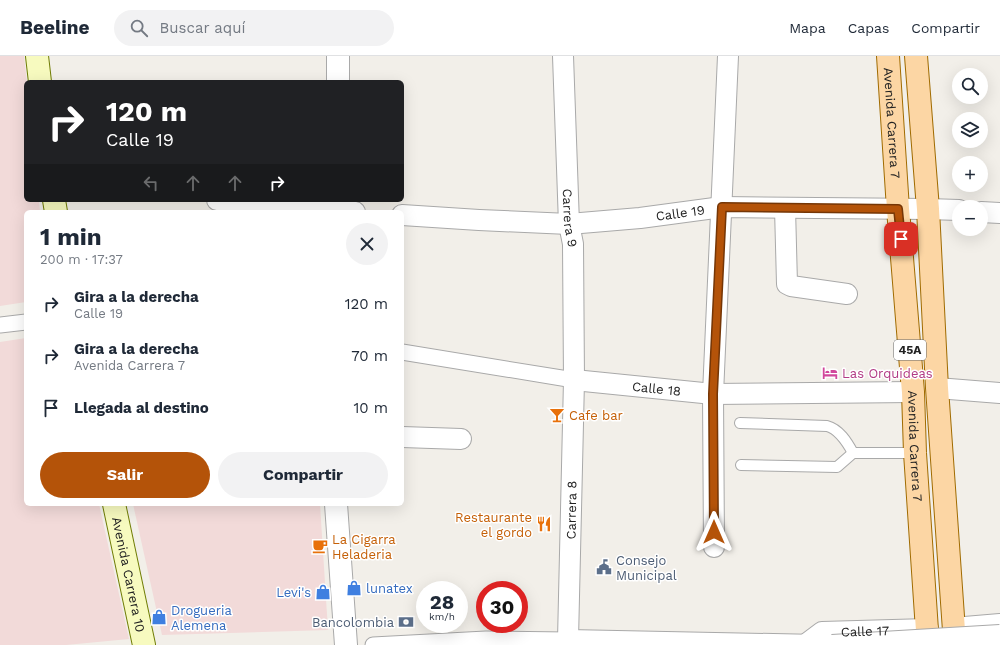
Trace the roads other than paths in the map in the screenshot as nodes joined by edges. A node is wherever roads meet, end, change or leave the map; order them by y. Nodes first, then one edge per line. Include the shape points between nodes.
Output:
1 (37, 56) edge
2 (338, 56) edge
3 (563, 56) edge
4 (728, 56) edge
5 (888, 56) edge
6 (916, 56) edge
7 (40, 80) edge
8 (338, 80) edge
9 (257, 202) edge
10 (722, 207) junction
11 (784, 208) junction
12 (341, 209) edge
13 (898, 209) junction
14 (928, 209) junction
15 (952, 210) edge
16 (988, 212) edge
17 (1000, 213) edge
18 (404, 215) edge
19 (569, 224) junction
20 (847, 294) dead end
21 (24, 322) edge
22 (0, 325) edge
23 (404, 352) edge
24 (574, 380) junction
25 (937, 388) junction
26 (913, 392) junction
27 (1000, 393) edge
28 (713, 394) junction
29 (740, 423) dead end
30 (404, 437) edge
31 (461, 439) dead end
32 (853, 453) junction
33 (915, 453) junction
34 (741, 465) dead end
35 (114, 506) edge
36 (336, 506) edge
37 (714, 547) dead end
38 (1000, 624) edge
39 (1000, 635) edge
40 (954, 636) edge
41 (928, 637) edge
42 (568, 640) junction
43 (144, 645) edge
44 (346, 645) edge
45 (373, 645) edge
46 (811, 645) edge
47 (832, 645) edge

1 - 7 main road
2 - 8 street
3 - 19 street, Carrera 9
4 - 10 street
5 - 13 main road, Avenida Carrera 7 / 45A
6 - 14 main road, Avenida Carrera 7 / 45A
9 - 12 street
10 - 11 street, Calle 19
10 - 19 street, Calle 19
10 - 28 street
11 - 13 street, Calle 19
11 - 20 street via 787,284
13 - 14 street, Calle 19
13 - 26 main road, Avenida Carrera 7 / 45A
14 - 15 street, Calle 19
14 - 25 main road, Avenida Carrera 7 / 45A
16 - 17 street
18 - 19 street, Calle 19
19 - 24 street, Carrera 9 via 573,244
21 - 22 street
23 - 24 street, Calle 18
24 - 28 street, Calle 18
24 - 42 street, Carrera 8
25 - 27 street
25 - 40 main road, Avenida Carrera 7 / 45A
26 - 28 street, Calle 18
26 - 33 main road, Avenida Carrera 7 / 45A
28 - 37 street
29 - 32 lane via 827,426 847,442
30 - 31 street
32 - 33 lane
32 - 34 lane via 836,467
33 - 41 main road, Avenida Carrera 7 / 45A
35 - 43 main road, Avenida Carrera 10
36 - 44 street
38 - 40 street
39 - 47 street, Calle 17, bridge
41 - 46 street, Calle 17 via 822,632
42 - 45 street, Calle 17 via 486,639
42 - 46 street, Calle 17

